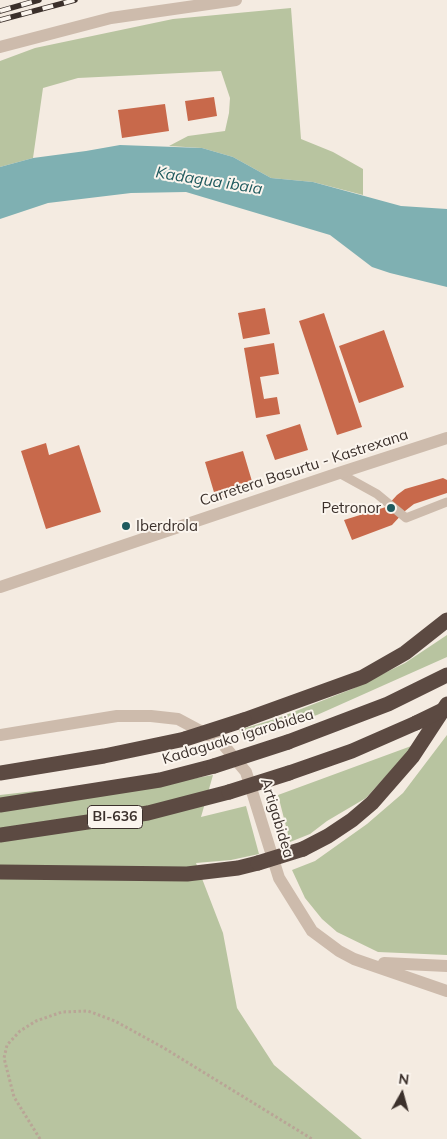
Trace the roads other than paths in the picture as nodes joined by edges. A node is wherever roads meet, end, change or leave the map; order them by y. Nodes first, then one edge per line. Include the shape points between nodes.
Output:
1 (236, 0) edge
2 (0, 47) edge
3 (447, 438) edge
4 (339, 473) junction
5 (447, 502) edge
6 (0, 587) edge
7 (447, 620) edge
8 (447, 674) edge
9 (447, 706) edge
10 (0, 735) edge
11 (0, 773) edge
12 (0, 805) edge
13 (0, 835) edge
14 (0, 872) edge
15 (354, 958) junction
16 (447, 966) edge
17 (447, 991) edge

1 - 2 street via 111,18
3 - 4 street, Carretera Basurtu - Kastrexana
4 - 5 lane via 377,494 406,518
4 - 6 street, Carretera Basurtu - Kastrexana
7 - 11 highway, bridge via 405,653 363,676 244,720 185,739
8 - 12 highway, Kadaguako igarobidea / BI-636, bridge via 388,704 214,766 160,780
9 - 13 highway, BI-636, bridge via 352,751 229,792 148,813
9 - 14 highway, bridge via 413,756 372,803 336,831 303,849 238,868 187,874
10 - 15 street, Artigabidea via 117,716 151,716 178,718 221,742 246,772 279,878 312,931 339,952
15 - 16 street via 389,964
15 - 17 street

